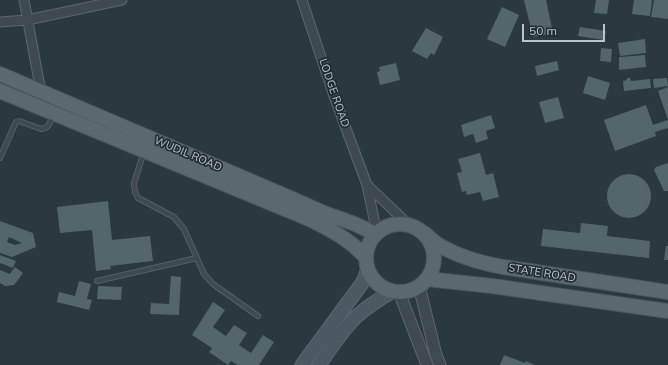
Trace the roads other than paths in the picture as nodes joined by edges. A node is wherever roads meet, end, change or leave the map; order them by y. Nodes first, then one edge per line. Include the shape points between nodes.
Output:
1 (24, 0) edge
2 (122, 0) edge
3 (302, 0) edge
4 (27, 20) junction
5 (0, 22) edge
6 (0, 74) edge
7 (0, 91) edge
8 (45, 94) junction
9 (49, 111) junction
10 (145, 151) junction
11 (0, 158) edge
12 (367, 185) junction
13 (409, 225) junction
14 (377, 233) junction
15 (424, 233) junction
16 (197, 258) junction
17 (367, 263) junction
18 (97, 281) dead end
19 (423, 282) junction
20 (396, 291) junction
21 (668, 292) edge
22 (668, 311) edge
23 (258, 316) dead end
24 (302, 365) edge
25 (319, 365) edge
26 (427, 365) edge
27 (440, 365) edge

1 - 4 street
2 - 4 street
3 - 12 street, LODGE ROAD
4 - 5 street
4 - 8 street
6 - 8 main road, WUDIL ROAD
7 - 9 main road, WUDIL ROAD
8 - 9 main road
8 - 14 main road, WUDIL ROAD via 324,213
9 - 10 main road, WUDIL ROAD
9 - 11 lane via 48,126 45,128 16,122
10 - 16 lane via 134,183 135,192 138,198 174,217 184,229
10 - 17 main road, WUDIL ROAD via 326,227 350,242
12 - 13 street
12 - 14 street, LODGE ROAD
13 - 14 main road via 388,226
13 - 15 main road
14 - 17 main road via 369,245
15 - 19 main road via 434,251 434,260 432,270
15 - 21 main road, STATE ROAD via 438,245 479,262
16 - 18 lane
16 - 23 lane via 204,274 213,284
17 - 20 main road via 373,279 382,287
17 - 24 main road via 363,282
19 - 20 main road via 410,291
19 - 22 main road, STATE ROAD via 492,286
19 - 27 street
20 - 25 main road via 375,302 357,316
20 - 26 street

